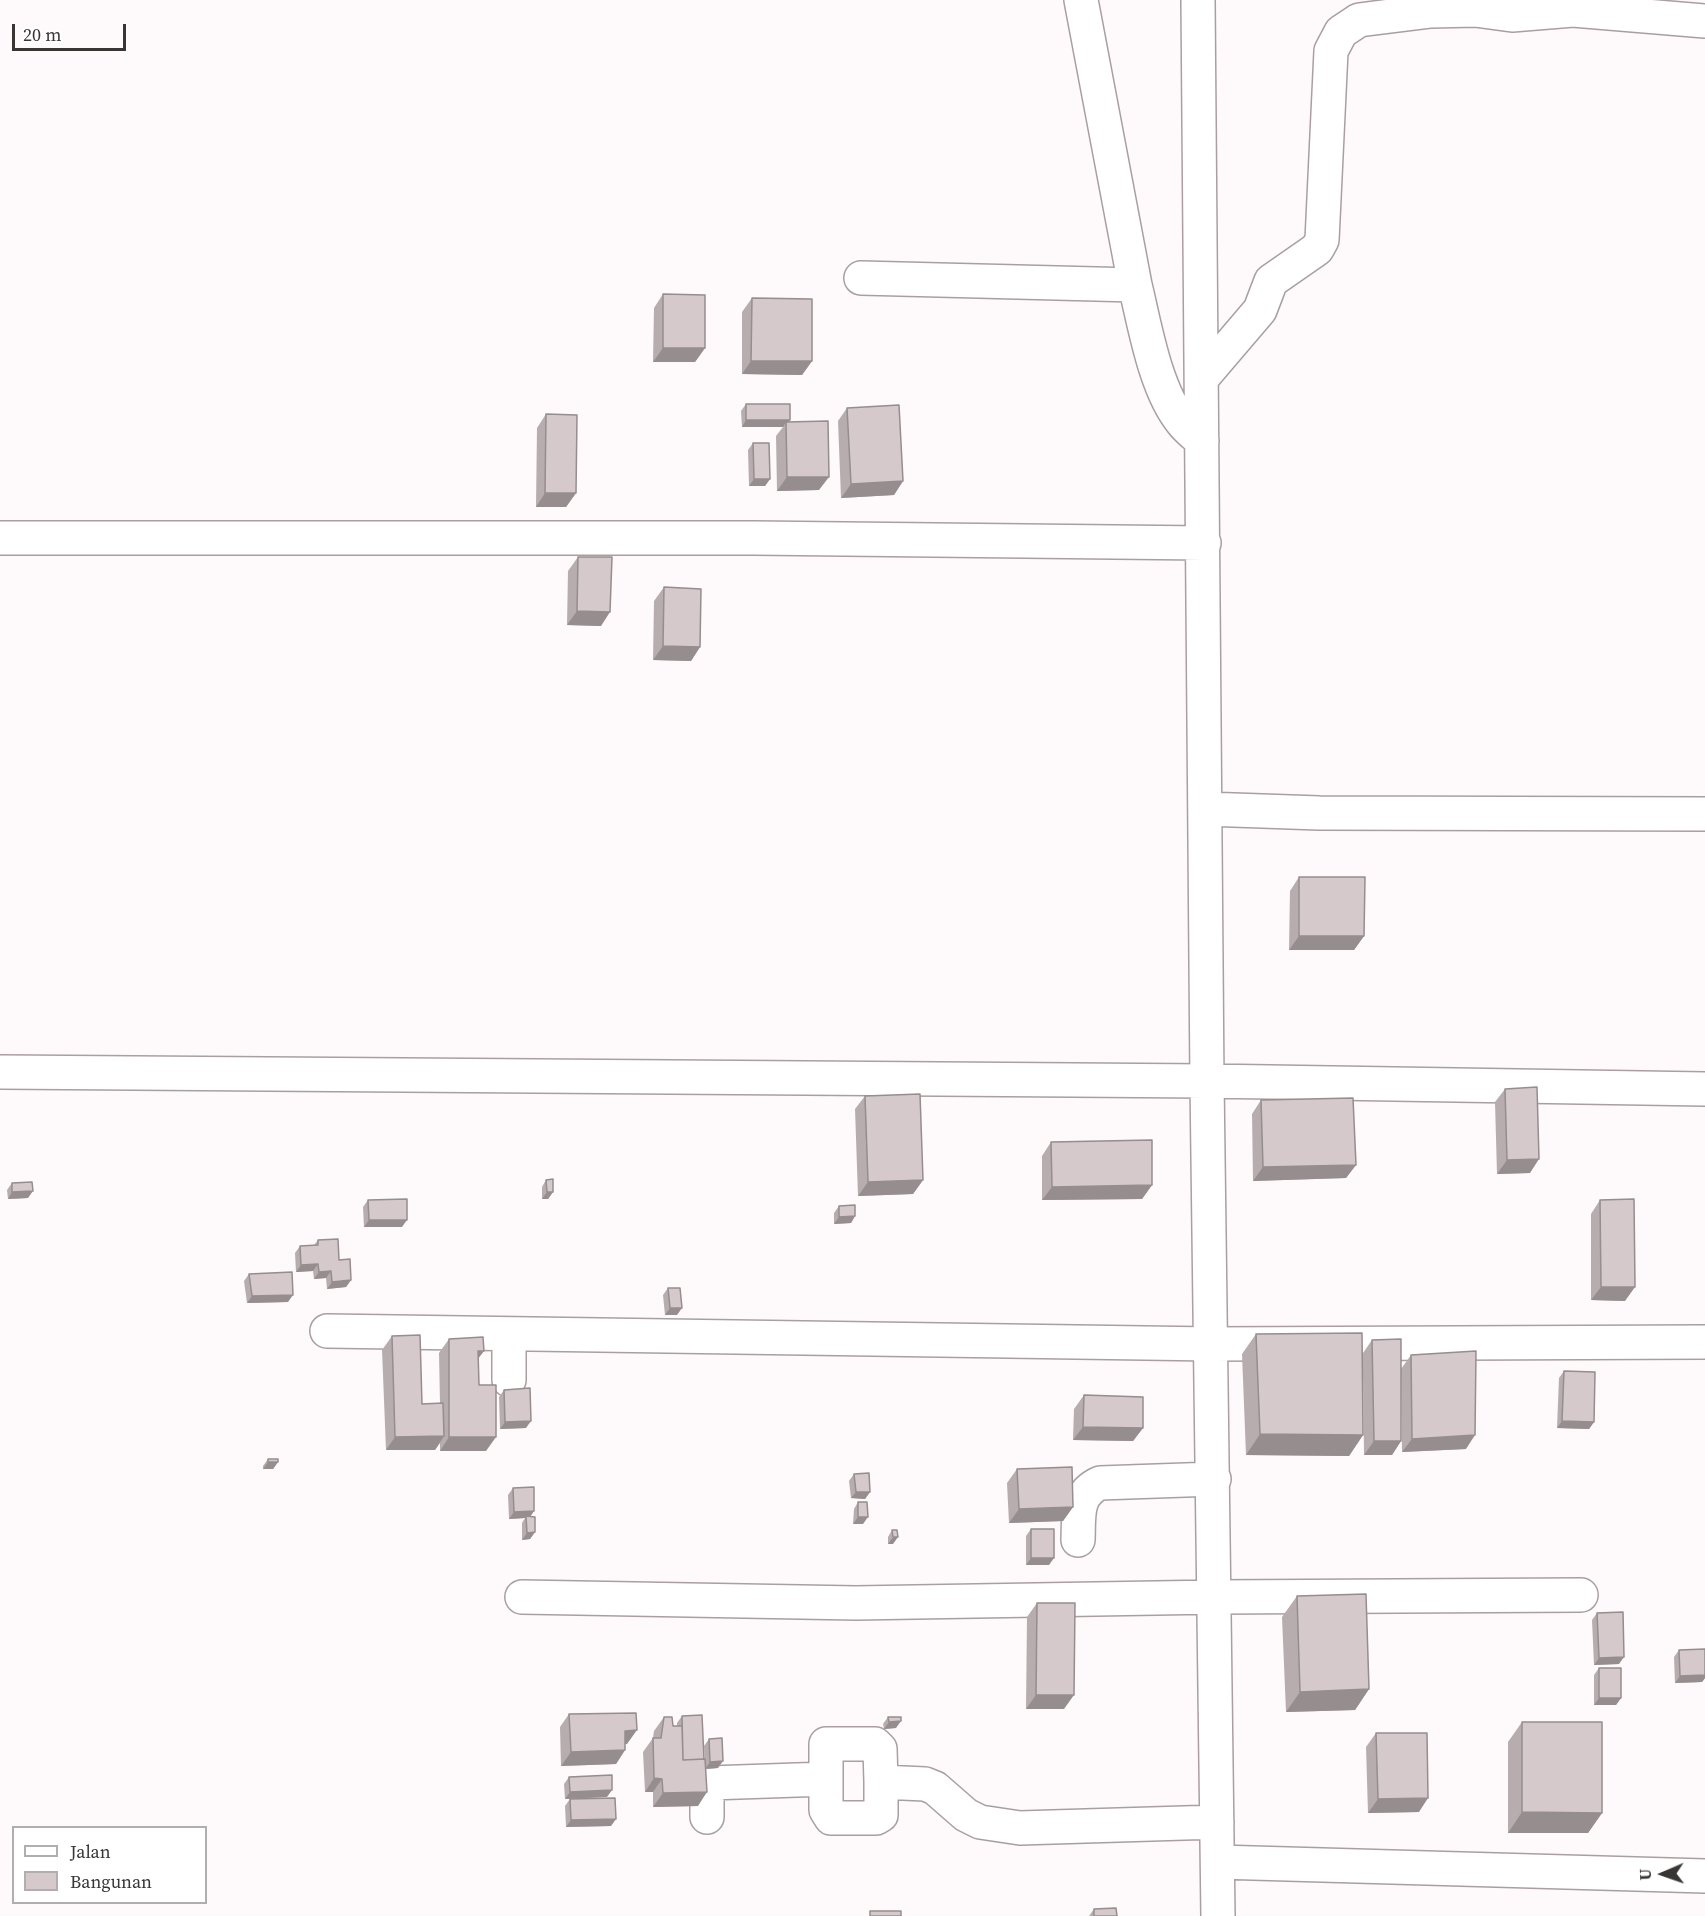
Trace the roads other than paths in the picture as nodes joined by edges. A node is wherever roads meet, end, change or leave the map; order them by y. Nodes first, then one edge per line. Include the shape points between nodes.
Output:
1 (1081, 0) edge
2 (1198, 0) edge
3 (1705, 21) edge
4 (861, 278) dead end
5 (1135, 285) junction
6 (1202, 378) junction
7 (1202, 441) junction
8 (0, 538) edge
9 (1204, 543) junction
10 (1205, 809) junction
11 (1705, 814) edge
12 (0, 1072) edge
13 (1207, 1081) junction
14 (1705, 1089) edge
15 (327, 1331) dead end
16 (509, 1335) junction
17 (1705, 1342) edge
18 (1212, 1344) junction
19 (509, 1380) dead end
20 (1214, 1479) junction
21 (1078, 1540) dead end
22 (1581, 1595) dead end
23 (522, 1597) dead end
24 (1216, 1597) junction
25 (826, 1779) junction
26 (881, 1782) junction
27 (707, 1817) dead end
28 (1217, 1822) junction
29 (1218, 1863) junction
30 (1705, 1876) edge
31 (1218, 1916) edge

1 - 5 street
2 - 6 street
3 - 6 street via 1573,10 1512,15 1464,10 1359,20 1341,32 1331,51 1322,240 1317,249 1271,281 1260,310
4 - 5 street
5 - 7 street via 1167,397 1181,422
6 - 7 street
7 - 9 street
8 - 9 street via 754,538
9 - 10 street
10 - 11 street
10 - 13 street
12 - 13 street
13 - 14 street
13 - 18 street
15 - 16 street
16 - 18 street
16 - 19 street
17 - 18 street
18 - 20 street
20 - 21 street via 1100,1484 1090,1488 1079,1506
20 - 24 street
22 - 24 street
23 - 24 street via 856,1603
24 - 28 street
25 - 26 street via 826,1744 875,1744 880,1749
25 - 26 street via 826,1810 831,1818 881,1815
25 - 27 street via 710,1783
26 - 28 street via 925,1784 980,1822 1020,1828
28 - 29 street
29 - 30 street
29 - 31 street

